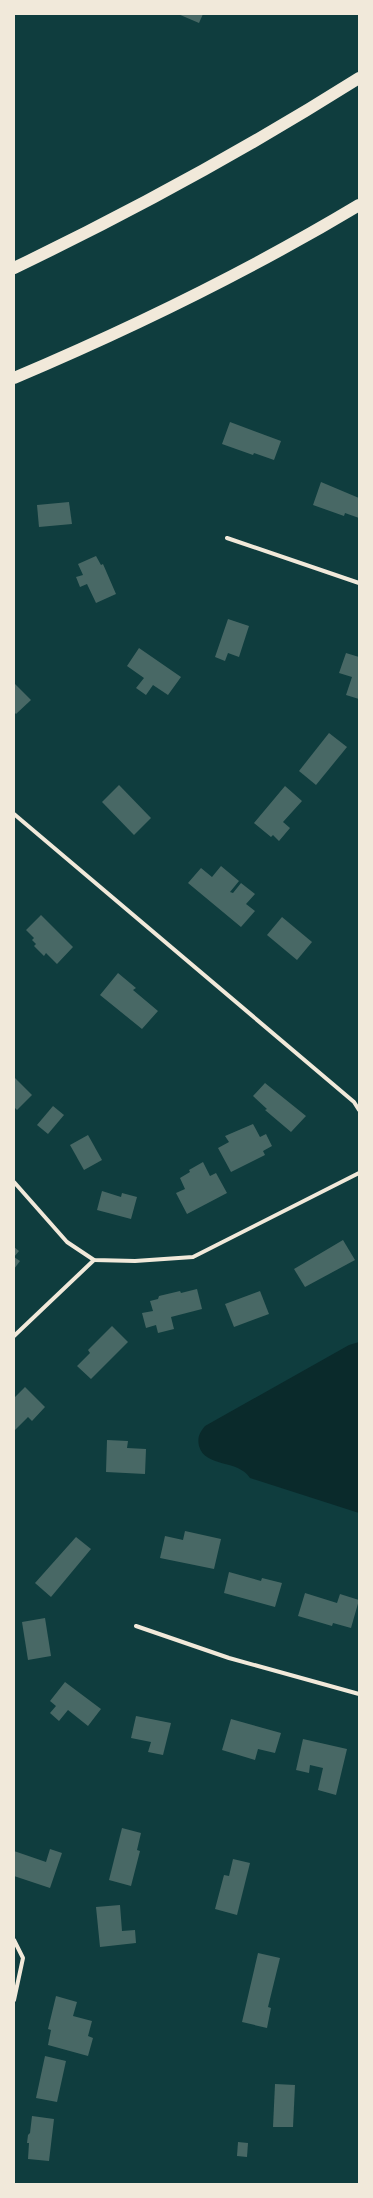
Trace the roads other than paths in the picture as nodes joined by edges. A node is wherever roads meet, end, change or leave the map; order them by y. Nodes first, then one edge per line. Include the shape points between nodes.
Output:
1 (359, 78) edge
2 (359, 205) edge
3 (14, 268) edge
4 (14, 378) edge
5 (227, 538) dead end
6 (359, 582) edge
7 (14, 814) edge
8 (359, 1110) edge
9 (359, 1173) edge
10 (14, 1182) edge
11 (94, 1260) junction
12 (14, 1336) edge
13 (136, 1626) dead end
14 (359, 1694) edge
15 (14, 1940) edge
16 (14, 2000) edge

1 - 3 highway via 243,149
2 - 4 highway via 188,297
5 - 6 street
7 - 8 street via 348,1097
9 - 11 street via 193,1257 135,1261
10 - 11 street via 67,1242
11 - 12 street
13 - 14 street via 229,1658
15 - 16 street via 23,1958

